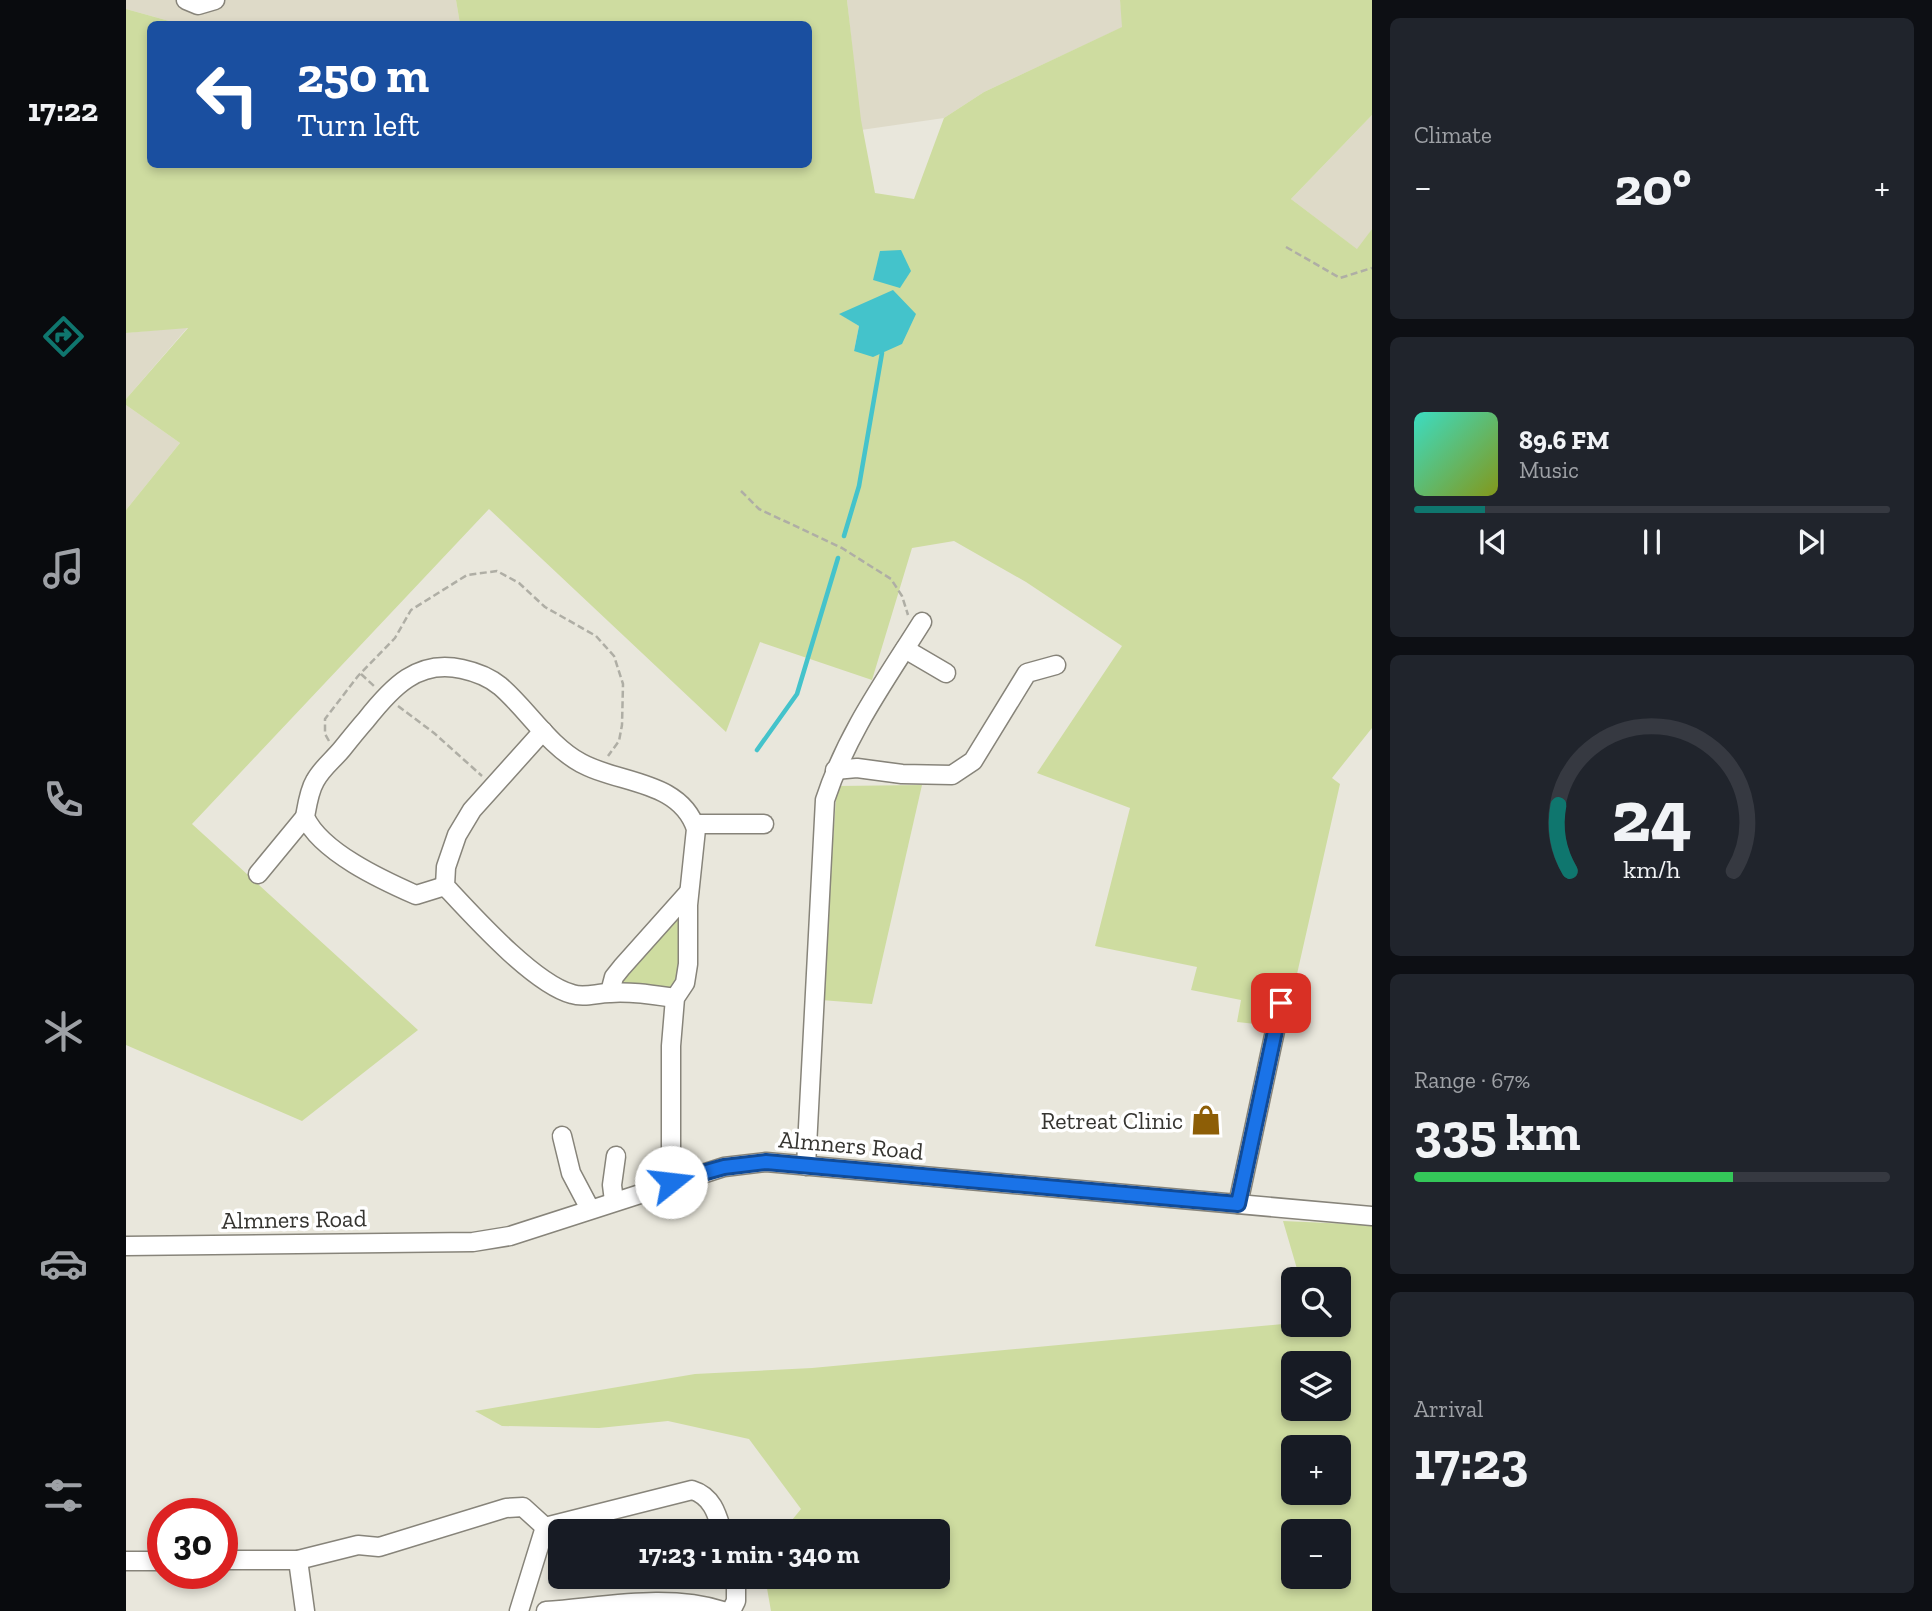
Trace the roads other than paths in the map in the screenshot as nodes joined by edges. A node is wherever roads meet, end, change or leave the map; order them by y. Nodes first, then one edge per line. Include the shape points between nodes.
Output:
1 (187, 0) edge
2 (215, 0) edge
3 (1056, 665) dead end
4 (946, 673) dead end
5 (543, 732) junction
6 (835, 770) junction
7 (305, 817) junction
8 (695, 824) junction
9 (764, 824) dead end
10 (258, 874) dead end
11 (445, 886) junction
12 (689, 892) junction
13 (610, 992) junction
14 (675, 998) junction
15 (1281, 1003) dead end
16 (562, 1136) dead end
17 (616, 1156) dead end
18 (806, 1166) junction
19 (671, 1182) junction
20 (614, 1201) junction
21 (1238, 1204) junction
22 (590, 1209) junction
23 (1372, 1216) edge
24 (126, 1246) edge
25 (577, 1519) edge
26 (718, 1519) edge
27 (548, 1526) edge
28 (545, 1527) junction
29 (238, 1560) edge
30 (299, 1560) junction
31 (126, 1561) edge
32 (147, 1561) edge
33 (736, 1589) edge
34 (305, 1611) edge
35 (519, 1611) edge
36 (546, 1611) edge
37 (723, 1611) edge
38 (731, 1611) edge

1 - 2 street via 198,5
3 - 6 street via 1027,673 973,761 951,775
4 - 6 street via 913,635 852,733
5 - 7 street via 500,685 468,670 432,666 400,683 313,783
5 - 8 street via 569,756 675,799
5 - 11 street via 472,810 446,867
6 - 18 street via 825,800
7 - 10 street
7 - 11 street via 318,838 377,878 416,895
8 - 9 street
8 - 12 street
11 - 13 street via 549,986 574,995
12 - 13 street via 614,977
12 - 14 street via 688,964 685,983
13 - 14 street
14 - 19 street
15 - 21 street
16 - 22 street via 572,1173
17 - 20 street
18 - 19 street, Almners Road via 766,1162 724,1167
18 - 21 street, Almners Road
19 - 20 street, Almners Road
20 - 22 street, Almners Road
21 - 23 street, Almners Road
22 - 24 street, Almners Road via 510,1236 472,1242
25 - 26 street via 692,1490 715,1508
27 - 28 street
28 - 30 street via 523,1507 506,1508 379,1547 358,1545
28 - 35 street
29 - 30 street
30 - 34 street
31 - 32 street
33 - 38 street
36 - 37 street via 673,1602

